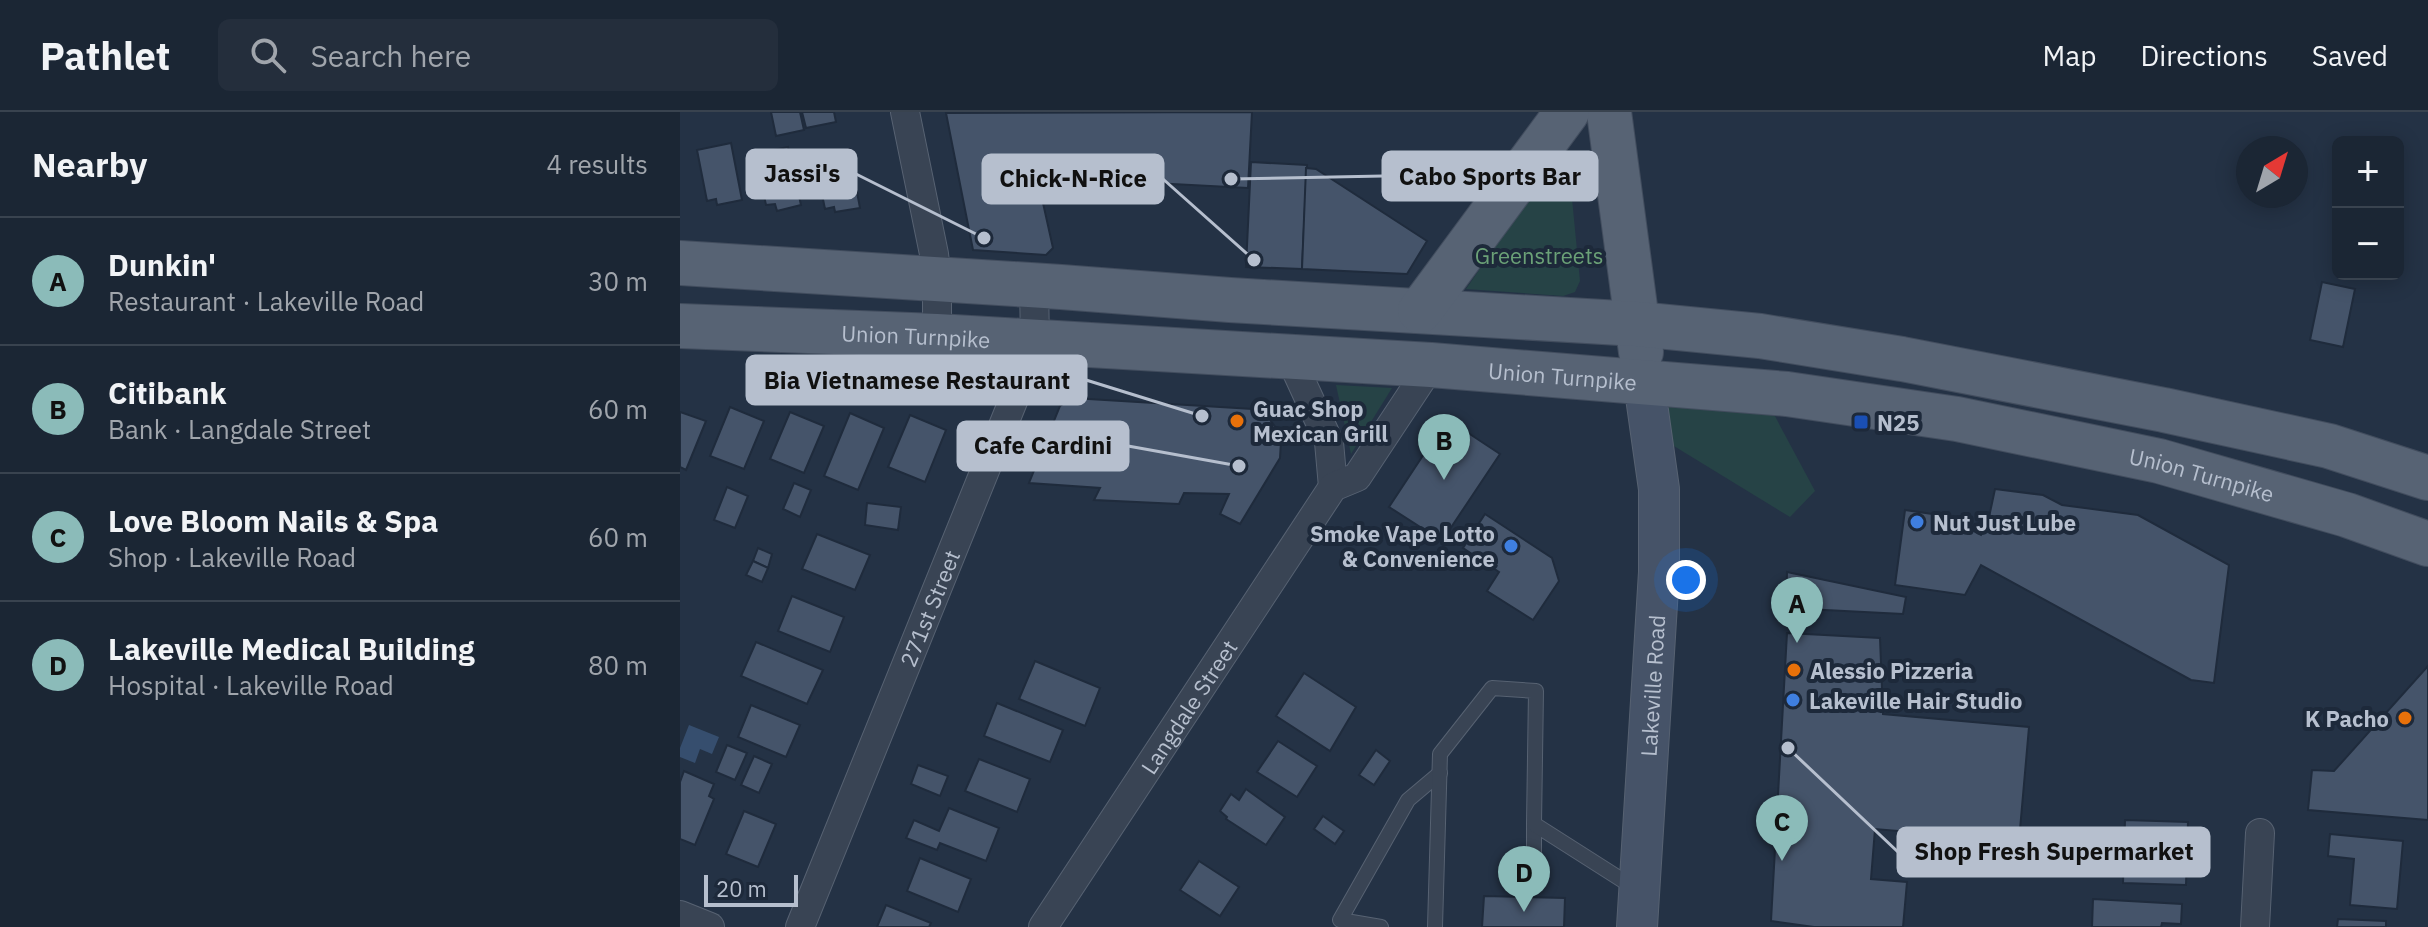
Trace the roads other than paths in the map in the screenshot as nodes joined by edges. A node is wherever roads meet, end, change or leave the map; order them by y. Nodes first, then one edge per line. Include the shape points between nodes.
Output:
1 (905, 112) edge
2 (1567, 112) edge
3 (1609, 112) edge
4 (680, 263) edge
5 (937, 280) junction
6 (1034, 285) junction
7 (1420, 311) junction
8 (1637, 324) junction
9 (680, 326) edge
10 (937, 336) junction
11 (1035, 342) junction
12 (1290, 357) junction
13 (1431, 365) junction
14 (1644, 383) junction
15 (2428, 478) edge
16 (1333, 487) junction
17 (2428, 544) edge
18 (1440, 773) junction
19 (1534, 824) junction
20 (2260, 833) dead end
21 (1534, 881) dead end
22 (1638, 909) edge
23 (680, 915) edge
24 (710, 927) edge
25 (800, 927) edge
26 (1043, 927) edge
27 (1381, 927) edge
28 (1435, 927) edge
29 (2255, 927) edge

1 - 5 street
2 - 7 main road
3 - 8 main road, Lakeville Road
4 - 5 main road
5 - 6 main road
5 - 10 street
6 - 7 main road
6 - 11 street, 271st Street
7 - 8 main road
8 - 14 main road, Lakeville Road
8 - 15 main road via 1760,336 1902,359 2329,446
9 - 10 main road, Union Turnpike
10 - 11 main road, Union Turnpike
11 - 12 main road, Union Turnpike
11 - 25 street, 271st Street
12 - 13 main road, Union Turnpike
12 - 16 street via 1329,442
13 - 14 main road, Union Turnpike
13 - 16 street, Langdale Street via 1357,477
14 - 17 main road, Union Turnpike via 1787,394 1973,422 2159,461
14 - 22 main road, Lakeville Road via 1659,489 1659,546
16 - 26 street, Langdale Street
18 - 19 lane via 1440,754 1492,688 1536,691
18 - 27 lane via 1408,800 1340,920
18 - 28 lane
19 - 21 lane
19 - 22 lane
20 - 29 street
23 - 24 street

